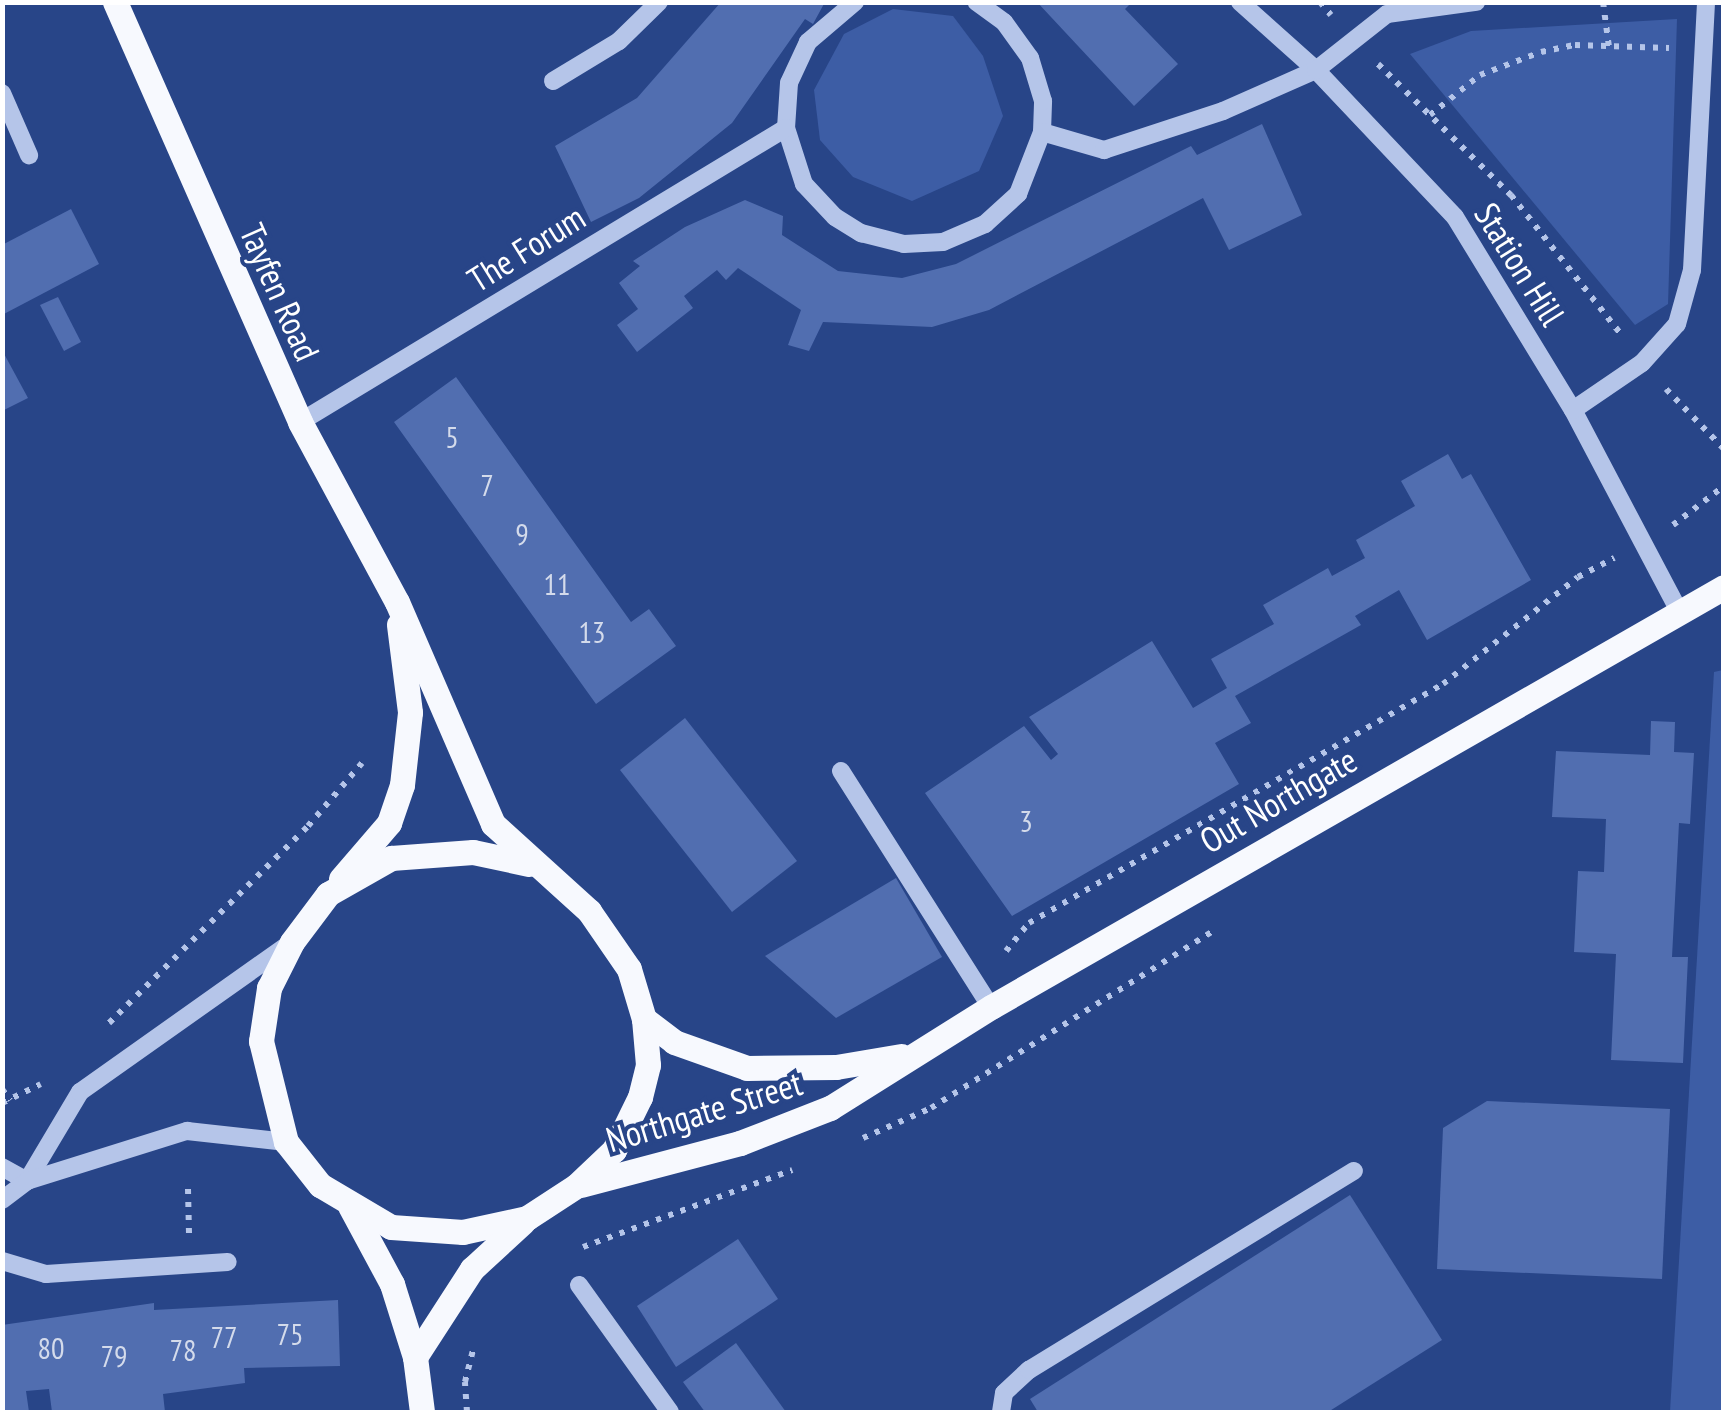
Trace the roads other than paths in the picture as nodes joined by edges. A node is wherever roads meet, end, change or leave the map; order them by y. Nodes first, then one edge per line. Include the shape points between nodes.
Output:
1 (116, 2) edge
2 (659, 2) edge
3 (855, 2) edge
4 (976, 2) edge
5 (1240, 2) edge
6 (1476, 2) edge
7 (1706, 2) edge
8 (1316, 70) junction
9 (553, 81) dead end
10 (2, 93) edge
11 (786, 128) junction
12 (1042, 132) junction
13 (30, 156) dead end
14 (1573, 410) junction
15 (300, 422) junction
16 (1724, 587) edge
17 (396, 602) junction
18 (1678, 610) junction
19 (841, 771) dead end
20 (530, 864) junction
21 (328, 894) junction
22 (292, 942) junction
23 (991, 1007) junction
24 (644, 1019) junction
25 (914, 1054) junction
26 (286, 1142) junction
27 (2, 1166) edge
28 (1354, 1171) dead end
29 (27, 1181) junction
30 (576, 1186) junction
31 (2, 1200) edge
32 (350, 1206) junction
33 (527, 1218) junction
34 (2, 1260) edge
35 (228, 1262) dead end
36 (579, 1285) dead end
37 (415, 1357) junction
38 (422, 1412) edge
39 (670, 1412) edge
40 (1000, 1412) edge

1 - 15 main road, Tayfen Road
2 - 9 street via 620,42
3 - 11 street via 833,14 808,42 789,83
4 - 12 street via 1004,22 1030,58 1044,101
5 - 8 street, Station Hill
6 - 8 street via 1387,14
7 - 14 street via 1692,270 1678,324 1642,364
8 - 12 street via 1223,111 1104,150
8 - 14 street, Station Hill via 1455,217
10 - 13 street
11 - 12 street via 804,184 835,218 904,244 943,242 984,224 1018,194
11 - 15 street, The Forum
14 - 18 street, Station Hill
15 - 17 main road, Tayfen Road
16 - 18 main road, Out Northgate
17 - 20 main road, Tayfen Road via 493,824
17 - 21 main road via 410,712 402,785 389,823
18 - 23 main road, Out Northgate
19 - 23 street
20 - 21 main road via 428,851 391,858
20 - 24 main road, Tayfen Road via 589,911 630,969
21 - 22 main road
22 - 26 main road via 269,988 261,1042
22 - 29 street via 80,1092
23 - 25 main road, Out Northgate
24 - 25 main road, Northgate Street via 674,1042 747,1068 836,1067
24 - 30 main road, Tayfen Road via 648,1065 640,1097 614,1150
25 - 30 main road, Northgate Street via 812,1115 740,1143
26 - 29 street via 187,1131
26 - 32 main road via 320,1185
27 - 29 street
28 - 40 street via 1029,1370 1004,1393
29 - 31 street
30 - 33 main road
32 - 33 main road via 392,1226 427,1232
32 - 37 main road via 392,1284
33 - 37 main road via 472,1268
34 - 35 street via 46,1274
36 - 39 street
37 - 38 main road

